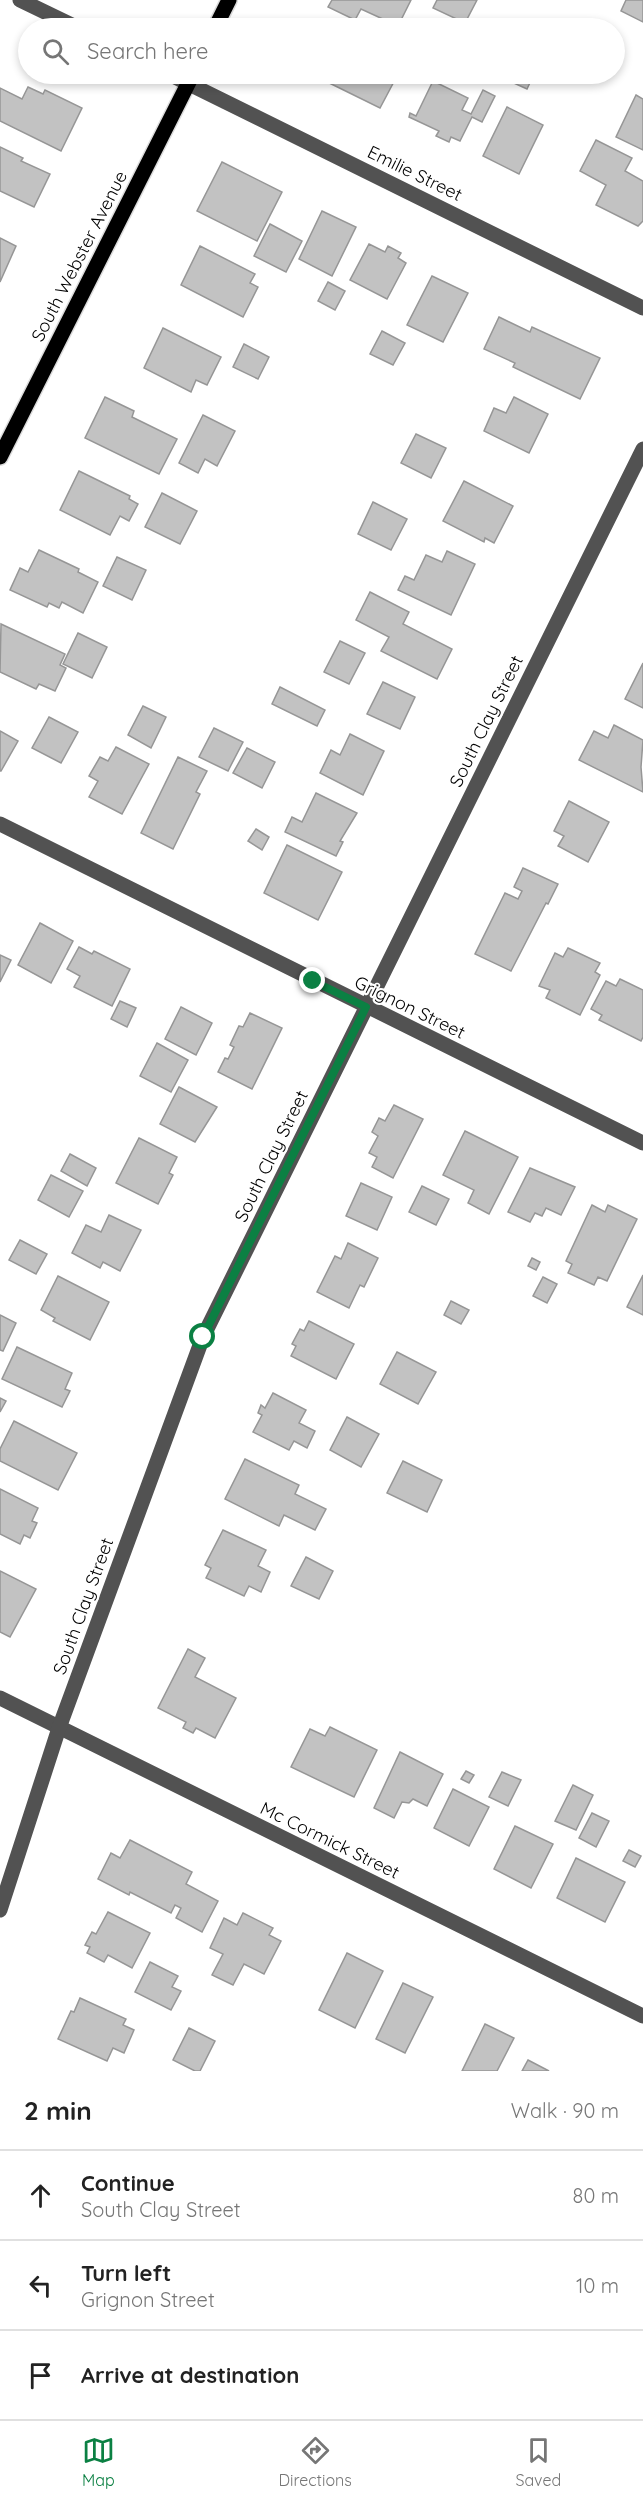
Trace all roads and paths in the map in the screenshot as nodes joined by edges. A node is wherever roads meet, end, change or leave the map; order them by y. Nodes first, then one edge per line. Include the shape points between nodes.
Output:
1 (20, 0) edge
2 (229, 0) edge
3 (57, 18) edge
4 (220, 18) edge
5 (187, 84) edge
6 (202, 84) edge
7 (643, 308) edge
8 (643, 449) edge
9 (0, 457) edge
10 (0, 824) edge
11 (366, 1007) junction
12 (643, 1143) edge
13 (0, 1698) edge
14 (59, 1728) junction
15 (0, 1910) edge
16 (643, 2016) edge

1 - 3 street
2 - 4 main road
5 - 9 main road, South Webster Avenue
6 - 7 street, Emilie Street
8 - 11 street, South Clay Street
10 - 11 street, Grignon Street
11 - 12 street, Grignon Street
11 - 14 street, South Clay Street via 203,1337
13 - 14 street, Mc Cormick Street
14 - 15 street, South Clay Street
14 - 16 street, Mc Cormick Street

